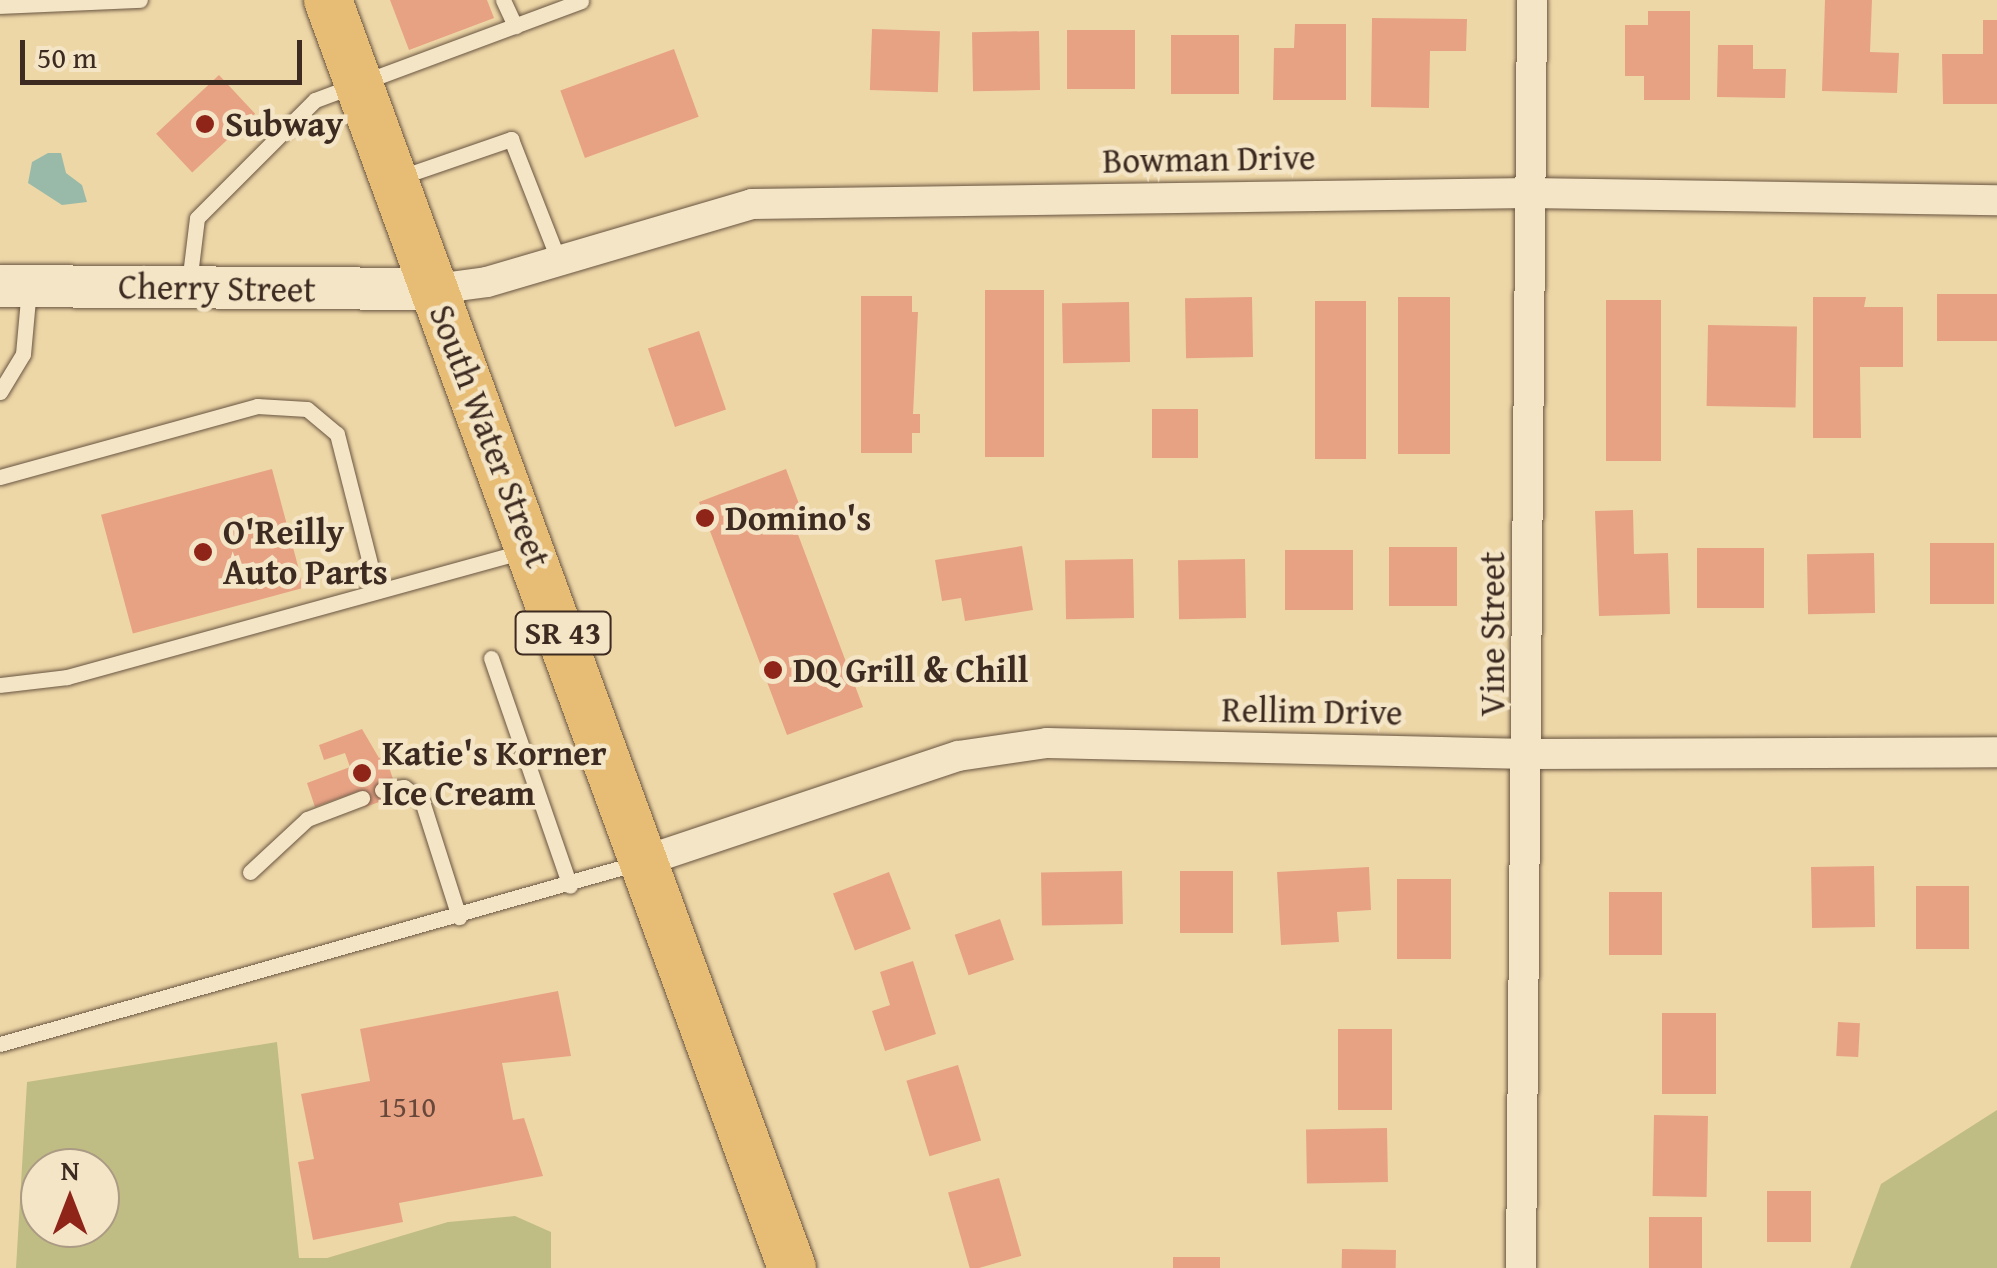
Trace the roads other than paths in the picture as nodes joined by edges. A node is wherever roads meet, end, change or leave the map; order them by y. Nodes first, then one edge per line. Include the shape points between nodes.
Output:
1 (140, 0) edge
2 (328, 0) edge
3 (502, 0) edge
4 (1532, 0) edge
5 (581, 1) edge
6 (0, 6) edge
7 (515, 26) junction
8 (359, 83) junction
9 (394, 180) junction
10 (1528, 193) junction
11 (1997, 200) edge
12 (558, 259) junction
13 (15, 286) edge
14 (189, 287) junction
15 (435, 289) junction
16 (0, 392) edge
17 (0, 477) edge
18 (532, 548) junction
19 (377, 592) junction
20 (491, 658) dead end
21 (0, 686) edge
22 (1997, 752) edge
23 (1530, 754) junction
24 (382, 790) dead end
25 (362, 798) dead end
26 (644, 861) junction
27 (250, 872) dead end
28 (570, 886) junction
29 (459, 918) junction
30 (0, 1044) edge
31 (792, 1268) edge
32 (1521, 1268) edge

1 - 6 lane
2 - 8 main road, South Water Street / SR 43
3 - 7 lane
4 - 10 street, Vine Street
5 - 7 lane
7 - 8 lane via 452,43
8 - 9 main road, South Water Street / SR 43
8 - 14 lane via 315,100 197,218
9 - 12 lane via 511,139
9 - 15 main road, South Water Street / SR 43
10 - 11 street, Bowman Drive
10 - 12 street, Bowman Drive via 752,204
10 - 23 street, Vine Street
12 - 15 street, Bowman Drive via 488,282
13 - 14 street, Cherry Street
13 - 16 lane via 23,354
14 - 15 street, Cherry Street
15 - 18 main road, South Water Street / SR 43
17 - 19 lane via 258,406 307,409 337,434
18 - 19 lane
18 - 26 main road, South Water Street / SR 43
19 - 21 lane via 67,677
20 - 28 lane
22 - 23 street, Rellim Drive
23 - 26 street, Rellim Drive via 1046,743 990,749
23 - 32 street, Vine Street
24 - 29 lane via 404,787 422,801
25 - 27 lane via 307,818
26 - 28 lane
26 - 31 main road, South Water Street / SR 43
28 - 29 lane
29 - 30 lane

